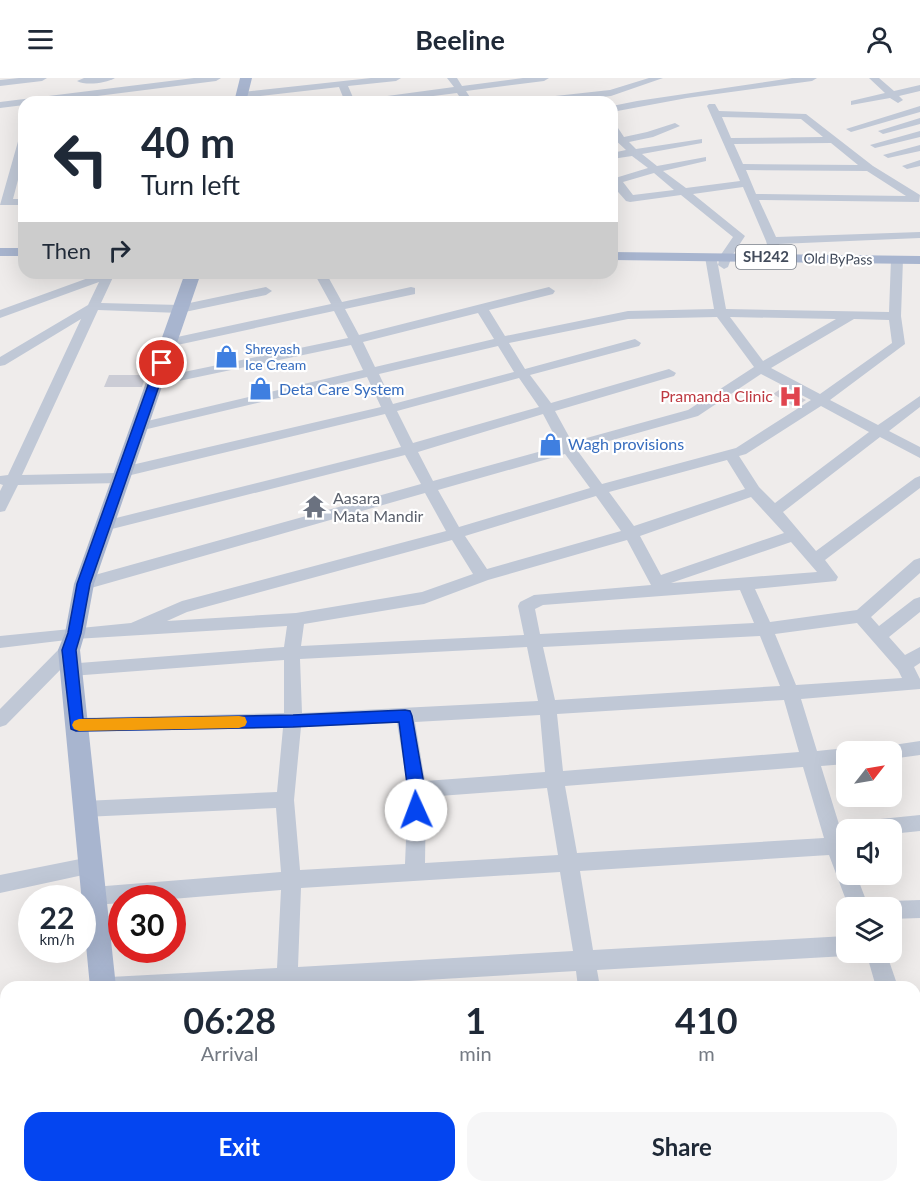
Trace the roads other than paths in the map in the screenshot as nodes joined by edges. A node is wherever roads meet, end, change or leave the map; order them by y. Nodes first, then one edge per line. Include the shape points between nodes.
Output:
1 (42, 78) edge
2 (110, 78) edge
3 (216, 78) edge
4 (246, 78) edge
5 (396, 78) edge
6 (452, 78) edge
7 (544, 78) edge
8 (658, 78) edge
9 (812, 78) edge
10 (874, 78) edge
11 (82, 80) edge
12 (641, 80) edge
13 (760, 82) edge
14 (0, 83) edge
15 (343, 85) junction
16 (920, 88) edge
17 (459, 91) junction
18 (707, 94) junction
19 (890, 94) junction
20 (82, 96) edge
21 (95, 96) edge
22 (242, 96) edge
23 (263, 96) edge
24 (348, 96) edge
25 (416, 96) edge
26 (463, 96) edge
27 (583, 96) edge
28 (669, 96) junction
29 (18, 103) edge
30 (854, 103) dead end
31 (0, 105) edge
32 (618, 108) edge
33 (917, 110) edge
34 (716, 114) junction
35 (920, 121) edge
36 (675, 126) dead end
37 (851, 129) dead end
38 (618, 133) edge
39 (920, 134) edge
40 (618, 136) edge
41 (861, 137) dead end
42 (831, 140) junction
43 (698, 141) dead end
44 (728, 141) junction
45 (876, 145) dead end
46 (920, 148) edge
47 (635, 153) junction
48 (618, 155) edge
49 (888, 155) dead end
50 (18, 156) edge
51 (702, 159) dead end
52 (920, 163) edge
53 (907, 166) dead end
54 (740, 167) junction
55 (869, 168) junction
56 (656, 169) junction
57 (618, 181) edge
58 (747, 183) junction
59 (618, 186) edge
60 (684, 190) junction
61 (753, 197) junction
62 (920, 199) edge
63 (3, 202) edge
64 (920, 236) edge
65 (772, 241) junction
66 (0, 252) edge
67 (18, 252) edge
68 (618, 256) edge
69 (719, 261) junction
70 (778, 261) junction
71 (0, 262) edge
72 (18, 262) edge
73 (898, 262) junction
74 (919, 264) edge
75 (618, 265) edge
76 (95, 279) edge
77 (107, 279) edge
78 (191, 279) edge
79 (323, 279) edge
80 (267, 291) dead end
81 (411, 291) dead end
82 (549, 291) dead end
83 (94, 306) junction
84 (339, 308) junction
85 (180, 309) junction
86 (482, 309) junction
87 (721, 313) junction
88 (0, 314) edge
89 (850, 316) junction
90 (895, 316) junction
91 (355, 340) junction
92 (501, 341) junction
93 (168, 343) junction
94 (635, 343) dead end
95 (0, 362) edge
96 (761, 368) junction
97 (669, 373) dead end
98 (372, 374) junction
99 (522, 374) junction
100 (155, 382) junction
101 (821, 400) junction
102 (920, 400) edge
103 (547, 408) junction
104 (390, 409) junction
105 (139, 427) junction
106 (879, 432) junction
107 (568, 448) junction
108 (410, 449) junction
109 (920, 453) edge
110 (730, 454) junction
111 (122, 475) junction
112 (6, 480) edge
113 (920, 480) edge
114 (429, 489) junction
115 (599, 490) junction
116 (754, 491) junction
117 (0, 507) edge
118 (774, 511) junction
119 (104, 526) junction
120 (631, 533) junction
121 (454, 534) junction
122 (794, 535) junction
123 (816, 559) junction
124 (920, 564) edge
125 (483, 576) junction
126 (84, 584) junction
127 (745, 584) junction
128 (659, 585) junction
129 (920, 603) edge
130 (861, 616) junction
131 (296, 619) junction
132 (136, 628) junction
133 (765, 629) junction
134 (878, 636) junction
135 (535, 640) junction
136 (0, 642) edge
137 (71, 650) junction
138 (292, 652) junction
139 (920, 654) edge
140 (904, 665) junction
141 (790, 692) junction
142 (548, 708) junction
143 (405, 716) junction
144 (0, 720) edge
145 (293, 721) junction
146 (76, 725) junction
147 (920, 748) edge
148 (902, 750) edge
149 (836, 757) edge
150 (812, 759) junction
151 (555, 780) junction
152 (417, 790) junction
153 (285, 800) junction
154 (84, 809) junction
155 (920, 823) edge
156 (902, 825) edge
157 (836, 833) edge
158 (836, 836) edge
159 (570, 862) junction
160 (90, 866) junction
161 (415, 872) junction
162 (291, 880) junction
163 (0, 884) edge
164 (92, 885) edge
165 (96, 896) edge
166 (920, 909) edge
167 (902, 910) edge
168 (96, 923) edge
169 (836, 946) edge
170 (584, 959) junction
171 (879, 963) edge
172 (102, 981) edge
173 (287, 981) edge
174 (312, 981) edge
175 (588, 981) edge
176 (885, 981) edge

1 - 14 street
2 - 11 street
3 - 21 street
4 - 22 main road
5 - 15 street
6 - 17 street
7 - 17 street
8 - 12 street
9 - 13 street
10 - 19 street
11 - 20 street
12 - 27 street via 611,93
12 - 28 street
13 - 18 street
15 - 23 street
15 - 24 street
16 - 19 street
17 - 25 street
17 - 26 street
18 - 28 street
18 - 34 street
19 - 30 street
19 - 33 street
28 - 32 street
29 - 31 street
33 - 37 street
34 - 42 street via 803,116
34 - 44 street
35 - 41 street
36 - 38 street via 649,135
39 - 45 street
40 - 47 street
42 - 44 street
42 - 55 street
43 - 47 street
44 - 54 street
46 - 49 street
47 - 48 street
47 - 56 street
50 - 63 street
51 - 56 street
52 - 53 street
54 - 55 street
54 - 58 street
55 - 62 street
56 - 57 street
56 - 60 street
58 - 60 street
58 - 61 street
59 - 60 street via 630,199
60 - 69 street via 739,236
61 - 62 street
61 - 65 street
64 - 65 street
65 - 70 street
66 - 67 main road
68 - 69 main road, Old ByPass / SH242
69 - 70 main road, Old ByPass / SH242
69 - 75 main road, Old ByPass / SH242
69 - 87 street
70 - 73 main road, Old ByPass / SH242
71 - 72 main road
73 - 74 main road, Old ByPass / SH242
73 - 90 street
76 - 88 street
77 - 83 street
78 - 85 main road
79 - 84 street
80 - 85 street
81 - 84 street
82 - 86 street
83 - 85 street
83 - 95 street
83 - 112 street
84 - 91 street
84 - 93 street
85 - 93 main road
86 - 91 street
86 - 92 street
87 - 89 street
87 - 92 street via 628,315
87 - 96 street
89 - 90 street
89 - 96 street
90 - 101 street via 899,344
91 - 98 street
91 - 100 street
92 - 98 street
92 - 99 street
93 - 100 main road
94 - 99 street
96 - 101 street
96 - 107 street via 693,413
97 - 103 street
98 - 104 street
98 - 105 street
99 - 103 street
99 - 104 street
100 - 105 main road
101 - 106 street
101 - 110 street via 741,451
102 - 106 street
103 - 107 street
103 - 108 street
104 - 108 street
104 - 111 street
105 - 111 main road
106 - 109 street
106 - 118 street
107 - 114 street
107 - 115 street
108 - 114 street
108 - 119 street
110 - 115 street
110 - 116 street
111 - 112 street
111 - 119 main road
112 - 117 street
113 - 123 street
114 - 121 street
114 - 126 street
115 - 120 street
115 - 121 street
116 - 118 street
116 - 120 street
118 - 122 street
119 - 126 main road
120 - 125 street
120 - 128 street
121 - 125 street
121 - 132 street via 182,607
122 - 123 street
122 - 128 street
123 - 127 street via 830,577
124 - 130 street
125 - 131 street via 424,598
126 - 137 main road
127 - 128 street
127 - 133 street
128 - 135 street via 532,601 525,611
129 - 134 street
130 - 133 street
130 - 134 street
131 - 132 street
131 - 138 street
132 - 137 street
133 - 135 street
133 - 141 street
134 - 140 street
135 - 138 street
135 - 142 street
136 - 137 street
137 - 138 street
137 - 144 street
137 - 146 main road
138 - 145 street
139 - 140 street
140 - 141 street via 914,684
141 - 142 street
141 - 150 street
142 - 143 street
142 - 151 street
143 - 145 street
143 - 152 street
145 - 146 street
145 - 153 street
146 - 154 main road
147 - 148 street
149 - 150 street
150 - 151 street
150 - 157 street
151 - 152 street
151 - 159 street
152 - 161 street
153 - 154 street
153 - 162 street
154 - 160 main road
155 - 156 street
158 - 159 street
159 - 161 street
159 - 170 street
160 - 163 street
160 - 164 main road
161 - 162 street
162 - 165 street
162 - 173 street
166 - 167 street
168 - 172 main road
169 - 170 street
170 - 174 street
170 - 175 street
171 - 176 street

